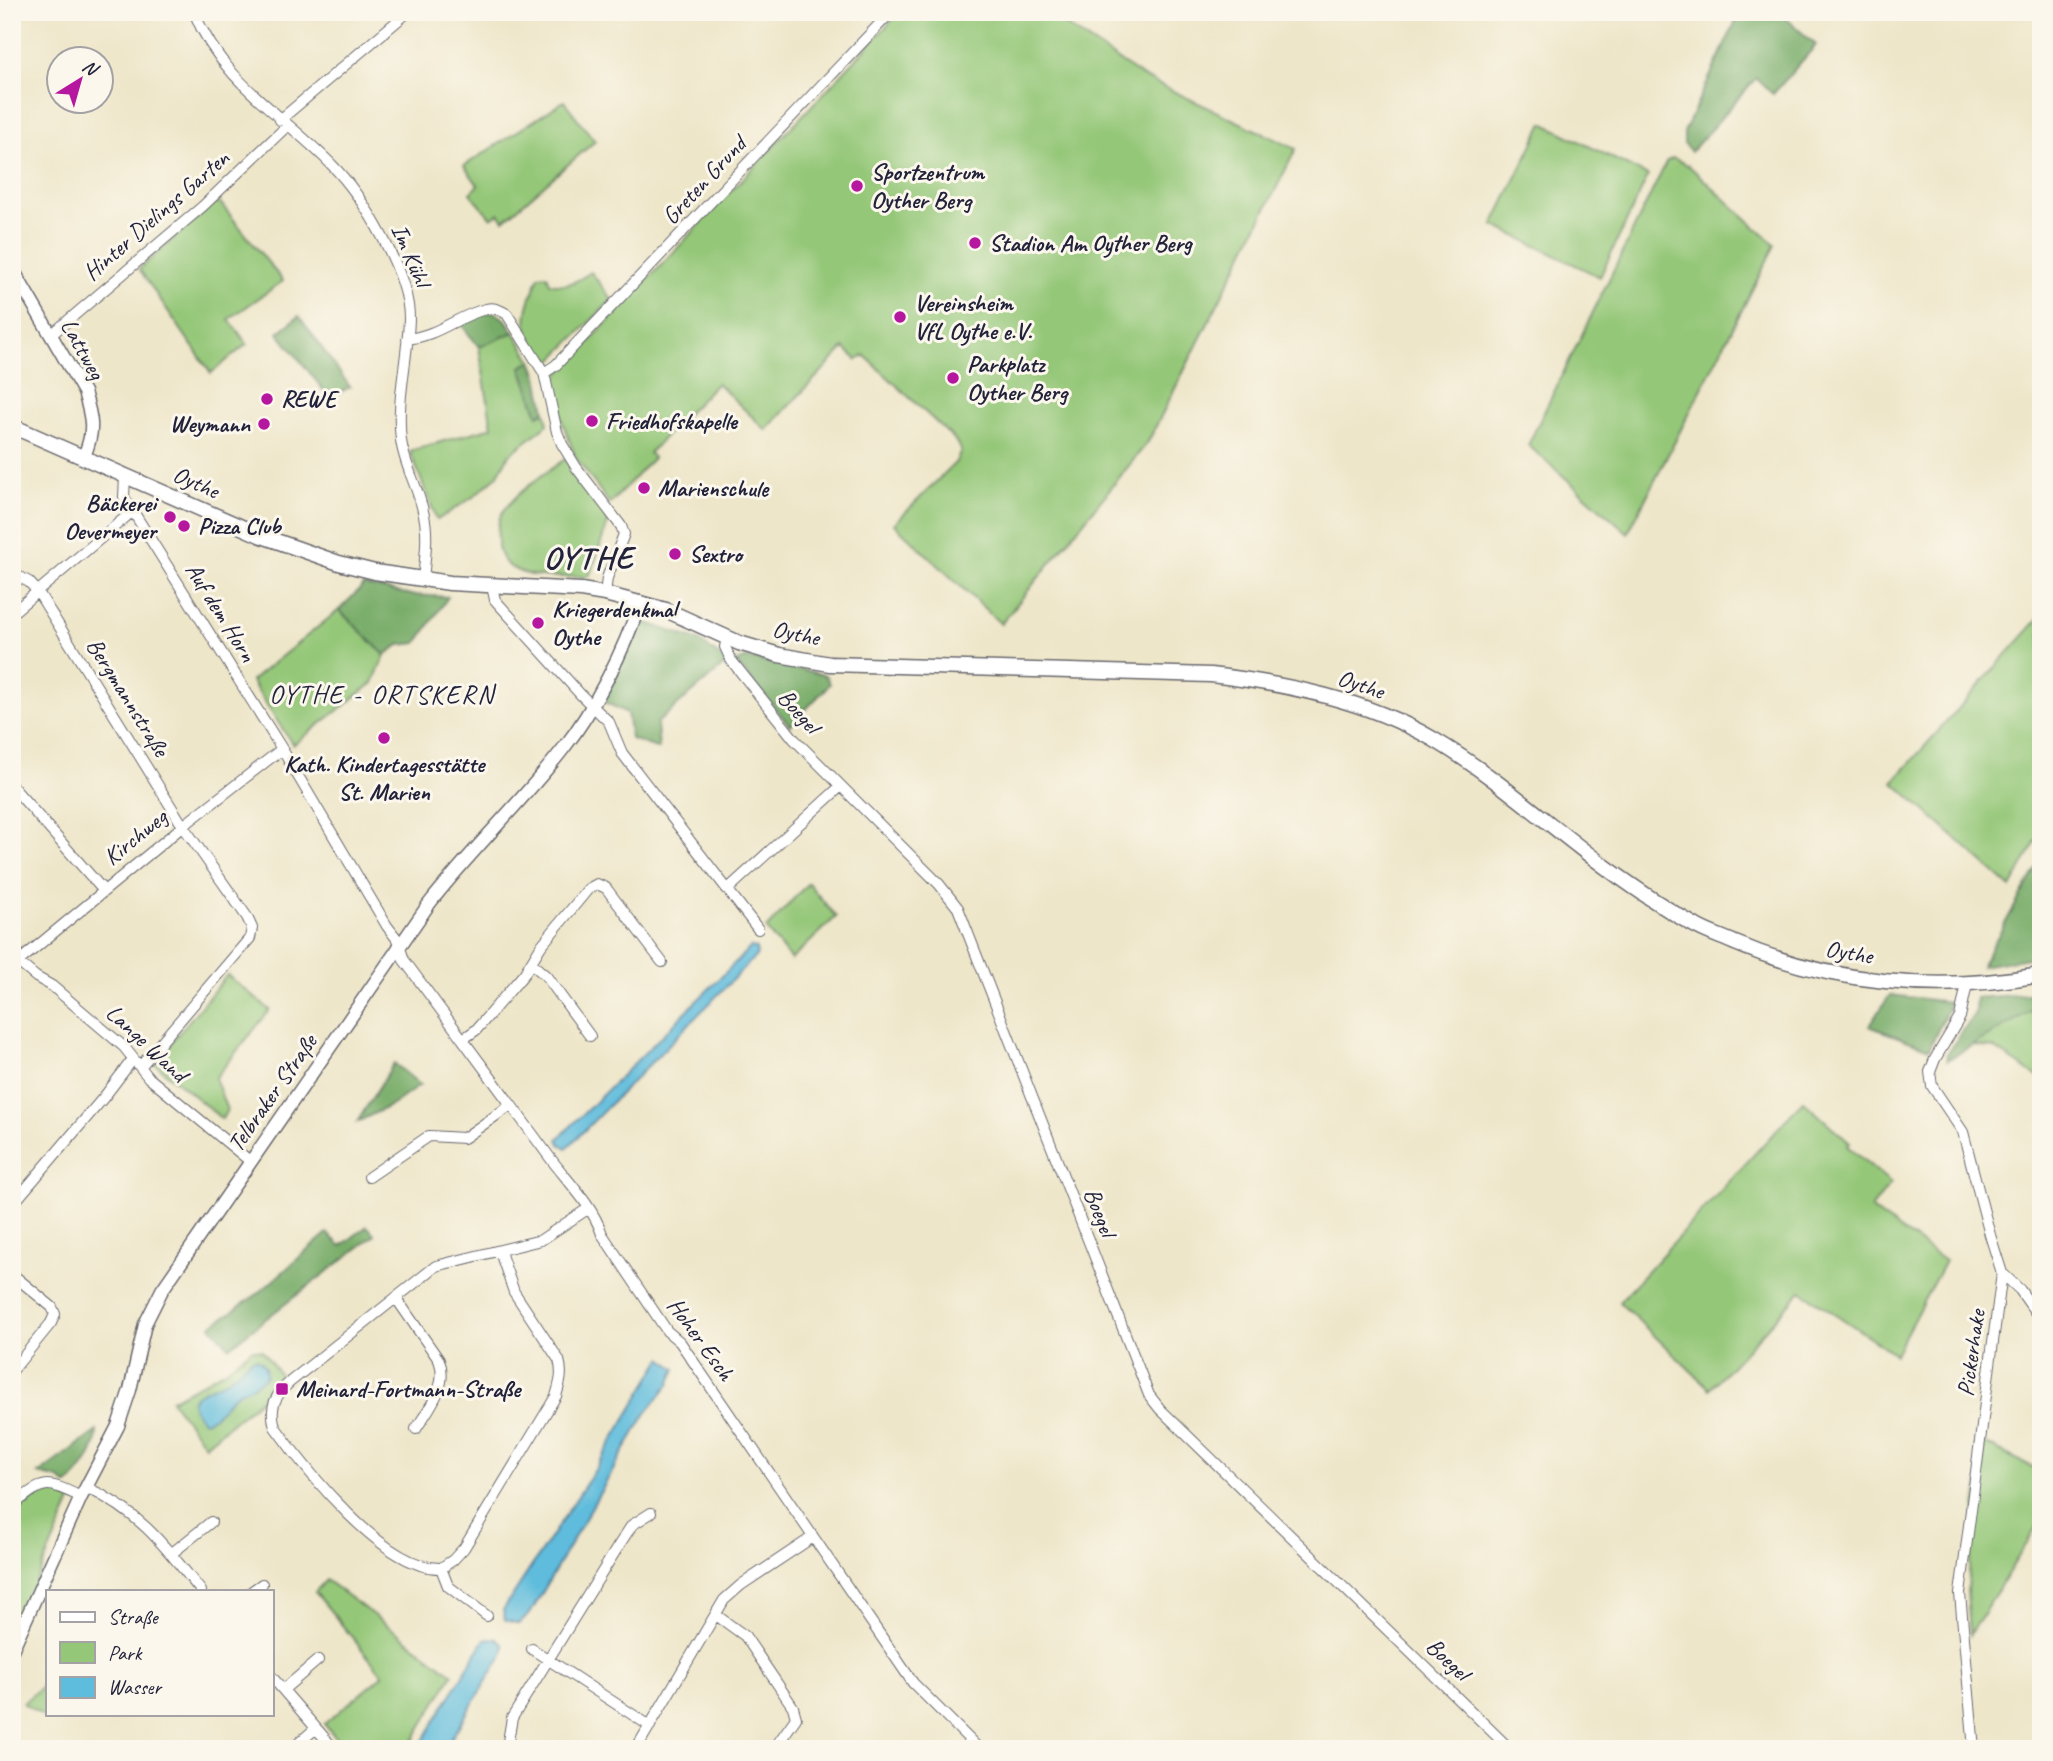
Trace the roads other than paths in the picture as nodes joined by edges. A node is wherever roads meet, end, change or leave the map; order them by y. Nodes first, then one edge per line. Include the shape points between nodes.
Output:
1 (194, 12) edge
2 (408, 12) edge
3 (891, 12) edge
4 (284, 123) junction
5 (12, 268) edge
6 (51, 335) junction
7 (407, 339) junction
8 (544, 373) junction
9 (12, 426) edge
10 (84, 456) junction
11 (125, 475) junction
12 (133, 511) junction
13 (12, 573) edge
14 (423, 580) junction
15 (492, 586) junction
16 (38, 592) junction
17 (605, 594) junction
18 (639, 602) junction
19 (12, 613) edge
20 (727, 638) junction
21 (592, 705) junction
22 (282, 749) junction
23 (12, 786) edge
24 (841, 786) junction
25 (183, 825) junction
26 (103, 890) junction
27 (727, 890) junction
28 (758, 929) dead end
29 (398, 947) junction
30 (15, 959) edge
31 (662, 962) dead end
32 (531, 963) junction
33 (2041, 975) edge
34 (1967, 984) junction
35 (590, 1036) dead end
36 (463, 1040) junction
37 (136, 1063) junction
38 (511, 1105) junction
39 (251, 1162) junction
40 (369, 1177) dead end
41 (14, 1200) edge
42 (589, 1208) junction
43 (500, 1252) junction
44 (2002, 1273) junction
45 (12, 1274) edge
46 (396, 1298) junction
47 (2041, 1320) edge
48 (12, 1370) edge
49 (416, 1429) dead end
50 (84, 1492) junction
51 (12, 1506) edge
52 (651, 1513) dead end
53 (211, 1522) dead end
54 (813, 1537) junction
55 (171, 1554) junction
56 (440, 1569) junction
57 (262, 1584) dead end
58 (200, 1590) edge
59 (254, 1590) edge
60 (716, 1615) junction
61 (487, 1616) dead end
62 (532, 1649) dead end
63 (12, 1650) edge
64 (318, 1660) dead end
65 (548, 1661) junction
66 (273, 1678) edge
67 (283, 1690) junction
68 (650, 1726) junction
69 (316, 1728) junction
70 (2041, 1741) edge
71 (507, 1747) edge
72 (292, 1749) edge
73 (334, 1749) edge
74 (636, 1749) edge
75 (774, 1749) edge
76 (979, 1749) edge
77 (1510, 1749) edge
78 (1974, 1749) edge
79 (2036, 1749) edge

1 - 4 street, Im Kühl via 229,72
2 - 4 street, Hinter Dielings Garten
3 - 8 street, Greten Grund
4 - 6 street, Hinter Dielings Garten via 203,206
4 - 7 street, Im Kühl via 331,163 373,221 404,284
5 - 6 street, Lattweg
6 - 10 street, Lattweg via 84,392 91,415 91,439
7 - 8 street via 423,338 485,309 498,309 507,314
7 - 14 street, Im Kühl via 401,439 423,510
8 - 17 street via 556,432 624,534
9 - 10 main road, Oythe
10 - 11 main road, Oythe
11 - 12 street, Auf dem Horn via 124,497
11 - 14 main road, Oythe via 297,550
12 - 16 street
12 - 22 street, Auf dem Horn
13 - 16 street
14 - 15 main road, Oythe
15 - 17 main road, Oythe
15 - 21 street via 495,600
16 - 19 street
16 - 25 street, Bergmannstraße
17 - 18 main road, Oythe
18 - 20 main road, Oythe
18 - 21 street, Telbraker Straße via 628,635
20 - 24 street, Boegel via 725,647 731,660 785,730
20 - 34 main road, Oythe via 779,655 830,664 1211,675 1318,693 1431,738 1632,886 1698,927 1758,953 1826,973 1924,985
21 - 27 street via 609,722 622,753
21 - 29 street, Telbraker Straße via 565,747 461,863
22 - 25 street, Kirchweg
22 - 29 street, Auf dem Horn
23 - 26 street
24 - 27 street
24 - 77 street, Boegel via 949,895 964,919 1149,1395
25 - 26 street, Kirchweg
25 - 37 street, Bergmannstraße via 252,928 250,937
26 - 30 street, Kirchweg
27 - 28 street
29 - 36 street, Hoher Esch
29 - 39 street, Telbraker Straße
30 - 37 street, Lange Wand via 124,1047
31 - 32 street via 607,888 597,884 588,889
32 - 35 street
32 - 36 street
33 - 34 main road, Oythe
34 - 44 street, Pickerhake via 1960,1017 1930,1072 1933,1086 1963,1132
36 - 38 street, Hoher Esch
37 - 39 street, Lange Wand
37 - 41 street
38 - 40 street via 464,1138 429,1136
38 - 42 street, Hoher Esch
39 - 50 street, Telbraker Straße via 152,1306 123,1413
42 - 43 street via 541,1240
42 - 54 street, Hoher Esch via 667,1331 680,1342
43 - 46 street via 436,1266
43 - 56 street via 514,1292 559,1360 561,1382 464,1548
44 - 47 street
44 - 78 street, Pickerhake via 1960,1594
45 - 48 street via 55,1314
46 - 49 street via 443,1370 439,1390
46 - 56 street via 282,1389 273,1401 271,1415 281,1436 353,1519 408,1560 427,1569
50 - 51 street via 43,1484
50 - 55 street via 117,1502
50 - 63 street, Telbraker Straße
52 - 65 street via 632,1525
53 - 55 street
54 - 60 street via 731,1593
54 - 76 street, Hoher Esch via 913,1684
55 - 58 street
56 - 61 street via 448,1586
57 - 59 street
60 - 68 street
60 - 75 street via 745,1636 793,1707 796,1718
62 - 65 street
64 - 67 street
65 - 68 street
65 - 71 street via 512,1718
66 - 67 street
67 - 69 street
68 - 74 street
69 - 72 street
69 - 73 street
70 - 79 street

